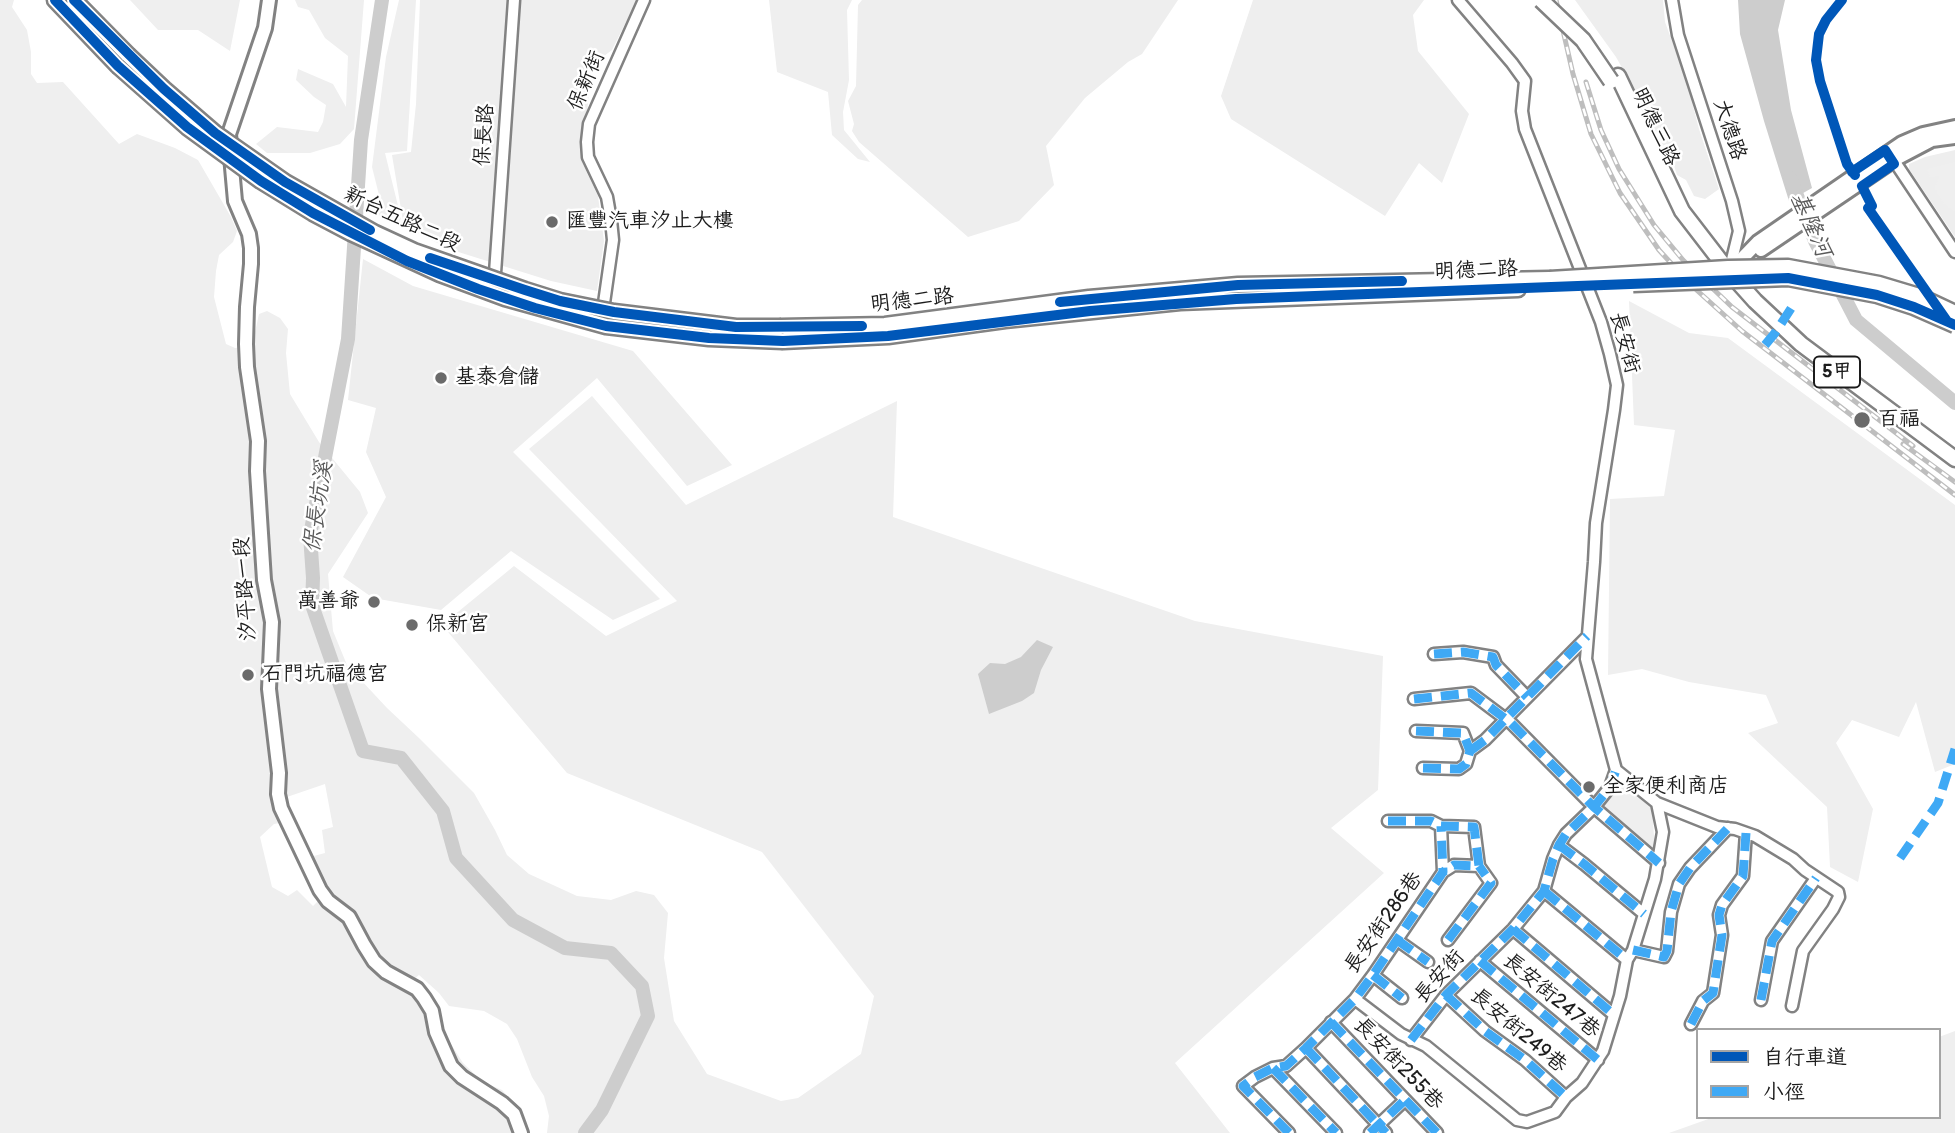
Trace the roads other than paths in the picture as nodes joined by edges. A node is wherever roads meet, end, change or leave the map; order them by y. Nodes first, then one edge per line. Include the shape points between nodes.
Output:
1 (55, 0) edge
2 (74, 0) edge
3 (269, 0) edge
4 (514, 0) edge
5 (644, 0) edge
6 (1458, 0) edge
7 (1541, 0) edge
8 (1555, 0) edge
9 (1672, 0) edge
10 (1614, 78) junction
11 (1955, 127) edge
12 (1955, 136) edge
13 (1891, 156) junction
14 (1955, 251) edge
15 (1729, 272) junction
16 (495, 273) dead end
17 (1551, 283) junction
18 (604, 303) dead end
19 (1955, 313) edge
20 (1955, 325) edge
21 (782, 334) junction
22 (1955, 459) edge
23 (1587, 636) junction
24 (1434, 654) dead end
25 (1527, 697) junction
26 (1414, 699) dead end
27 (1506, 719) junction
28 (1416, 731) dead end
29 (1470, 751) junction
30 (1423, 768) dead end
31 (1616, 770) junction
32 (1657, 803) junction
33 (1594, 807) junction
34 (1388, 821) dead end
35 (1441, 826) junction
36 (1728, 828) junction
37 (1746, 833) junction
38 (1559, 845) junction
39 (1659, 863) junction
40 (1479, 866) junction
41 (1443, 872) junction
42 (1816, 878) junction
43 (1544, 891) junction
44 (1644, 914) junction
45 (1513, 929) junction
46 (1397, 940) junction
47 (1448, 940) dead end
48 (1633, 950) junction
49 (1627, 960) junction
50 (1480, 961) junction
51 (1428, 962) dead end
52 (1373, 975) junction
53 (1446, 995) junction
54 (1402, 998) dead end
55 (1355, 999) junction
56 (1761, 1000) dead end
57 (1792, 1006) dead end
58 (1613, 1014) junction
59 (1331, 1022) junction
60 (1691, 1024) dead end
61 (1411, 1040) junction
62 (1306, 1048) junction
63 (1598, 1060) junction
64 (1273, 1068) junction
65 (1566, 1097) junction
66 (1405, 1100) junction
67 (1382, 1129) edge
68 (522, 1133) edge
69 (1289, 1133) edge
70 (1336, 1133) edge
71 (1370, 1133) edge
72 (1437, 1133) edge

1 - 21 main road, 新台五路二段, bridge via 118,66 187,127 261,181 385,250 478,289 607,326 709,338
2 - 21 main road, 新台五路二段, bridge via 215,133 275,175 375,233 560,301
3 - 68 street, 汐平路一段 via 265,28 229,134 235,201 250,248 247,367 258,440 264,580 272,622 269,689 281,808 328,901 349,917 374,961 417,989 432,1012 451,1066 514,1114
4 - 16 street, 保長路
5 - 18 street, 保新街 via 589,124 588,158 607,197 613,240
6 - 23 street, 長安街 via 1525,81 1525,129 1601,322 1617,385 1596,523
7 - 10 main road, 明德三路 / 5甲, bridge
8 - 10 main road, 明德三路 / 5甲 via 1590,34
9 - 15 street, 大德路 via 1678,35 1739,231
10 - 15 main road, 明德三路 / 5甲 via 1682,211
11 - 13 street via 1902,143
12 - 13 street
13 - 14 street
13 - 15 street via 1760,245
15 - 22 main road, 明德三路 / 5甲 via 1801,344
17 - 19 main road, 明德二路, bridge via 1788,267 1879,284
17 - 20 main road, 明德二路, bridge via 1788,278 1877,295
17 - 21 main road, 明德二路 via 1180,302 888,336
23 - 25 street
23 - 31 street, 長安街 via 1586,659
24 - 25 street via 1493,657
25 - 27 street
26 - 27 street via 1471,693
27 - 29 street
27 - 33 street
28 - 29 street via 1463,733
29 - 30 street via 1459,769
31 - 32 street
31 - 33 street, 長安街
32 - 36 street
32 - 39 street via 1663,832
33 - 38 street, 長安街
33 - 39 street
34 - 35 street via 1431,821
35 - 40 street via 1474,827
35 - 41 street, 長安街286巷
36 - 37 street
36 - 48 street via 1679,884 1664,957
37 - 42 street via 1793,859
37 - 60 street via 1743,876 1722,905 1713,993 1703,1001
38 - 43 street, 長安街
38 - 44 street
39 - 44 street
40 - 41 street via 1454,865
40 - 47 street via 1492,883
41 - 46 street, 長安街286巷
42 - 56 street via 1772,941
42 - 57 street via 1839,897 1802,951
43 - 45 street, 長安街
43 - 49 street
44 - 48 street
45 - 50 street, 長安街
45 - 58 street
46 - 51 street
46 - 52 street, 長安街286巷
48 - 49 street
49 - 58 street
50 - 53 street, 長安街
50 - 63 street, 長安街247巷
52 - 54 street
52 - 55 street, 長安街286巷
53 - 61 street, 長安街
53 - 65 street, 長安街249巷
55 - 59 street
55 - 61 street
58 - 63 street
59 - 62 street
59 - 66 street, 長安街255巷
61 - 65 street via 1426,1046 1517,1120 1527,1122 1555,1112
62 - 64 street via 1286,1066
62 - 67 street
63 - 65 street
64 - 69 street via 1244,1086
64 - 70 street
66 - 67 street
66 - 72 street, 長安街255巷
67 - 71 street

